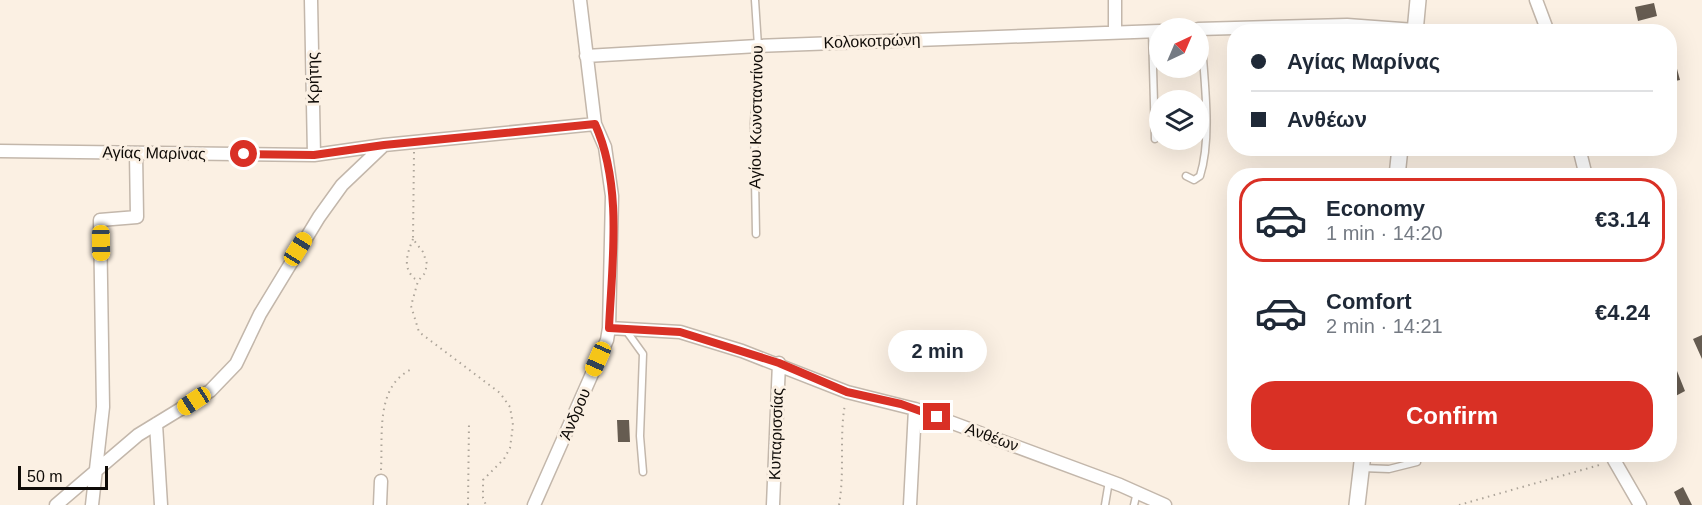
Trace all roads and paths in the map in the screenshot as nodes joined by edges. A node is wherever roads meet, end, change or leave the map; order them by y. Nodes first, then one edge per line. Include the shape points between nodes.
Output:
1 (311, 0) edge
2 (580, 0) edge
3 (755, 0) edge
4 (1115, 0) edge
5 (1418, 0) edge
6 (1536, 0) edge
7 (1416, 24) edge
8 (1545, 24) edge
9 (1227, 28) edge
10 (1209, 29) edge
11 (1149, 31) edge
12 (1115, 32) junction
13 (758, 46) junction
14 (586, 56) junction
15 (1203, 78) edge
16 (595, 124) junction
17 (414, 141) junction
18 (384, 145) junction
19 (0, 151) edge
20 (136, 153) junction
21 (314, 155) junction
22 (1186, 176) dead end
23 (756, 234) dead end
24 (412, 239) junction
25 (418, 281) junction
26 (609, 328) junction
27 (625, 329) junction
28 (779, 363) junction
29 (412, 369) dead end
30 (847, 392) junction
31 (915, 409) junction
32 (469, 422) dead end
33 (156, 424) junction
34 (1362, 462) edge
35 (1366, 462) edge
36 (1416, 462) dead end
37 (1598, 462) edge
38 (1617, 462) edge
39 (643, 472) dead end
40 (94, 474) junction
41 (1109, 480) junction
42 (381, 481) joint
43 (1137, 492) junction
44 (56, 505) edge
45 (92, 505) edge
46 (161, 505) edge
47 (380, 505) edge
48 (468, 505) edge
49 (486, 505) edge
50 (534, 505) edge
51 (773, 505) edge
52 (839, 505) edge
53 (910, 505) edge
54 (1105, 505) edge
55 (1134, 505) edge
56 (1165, 505) edge
57 (1357, 505) edge
58 (1459, 505) edge
59 (1640, 505) edge

1 - 21 street, Κρήτης
2 - 14 street, Άνδρου
3 - 13 lane, Αγίου Κωνσταντίνου
4 - 12 street
5 - 7 street
6 - 8 street
9 - 10 street
11 - 12 street, Κολοκοτρώνη
12 - 13 street, Κολοκοτρώνη
13 - 14 street, Κολοκοτρώνη
13 - 23 lane, Αγίου Κωνσταντίνου via 754,124
14 - 16 street, Άνδρου
15 - 22 lane via 1202,168 1200,177 1194,180
16 - 17 street, Αγίας Μαρίνας
16 - 26 street, Άνδρου via 605,147 612,196
17 - 18 street, Αγίας Μαρίνας
17 - 24 path
18 - 21 street, Αγίας Μαρίνας
18 - 33 street via 342,185 319,217 260,314 236,364 210,391
19 - 20 street, Αγίας Μαρίνας
20 - 21 street, Αγίας Μαρίνας
20 - 40 street via 137,217 100,220 103,407
24 - 25 path via 406,262
24 - 25 path via 427,264
25 - 49 path via 411,306 418,332 500,393 510,407 510,448 483,480
26 - 27 street, Ανθέων
26 - 50 street, Άνδρου
27 - 28 street, Ανθέων via 680,332
27 - 39 lane via 643,354
28 - 30 street, Ανθέων
28 - 51 street, Κυπαρισσίας
29 - 42 path via 391,384 385,401
30 - 31 street, Ανθέων
30 - 52 path via 841,424 843,482
31 - 41 street, Ανθέων
31 - 53 street
32 - 48 path
33 - 40 street
33 - 46 street
34 - 57 street
35 - 36 lane via 1389,468
37 - 58 path
38 - 59 street
40 - 44 street
40 - 45 street
41 - 43 street, Ανθέων
41 - 54 lane
42 - 47 street
43 - 55 lane
43 - 56 street, Ανθέων

